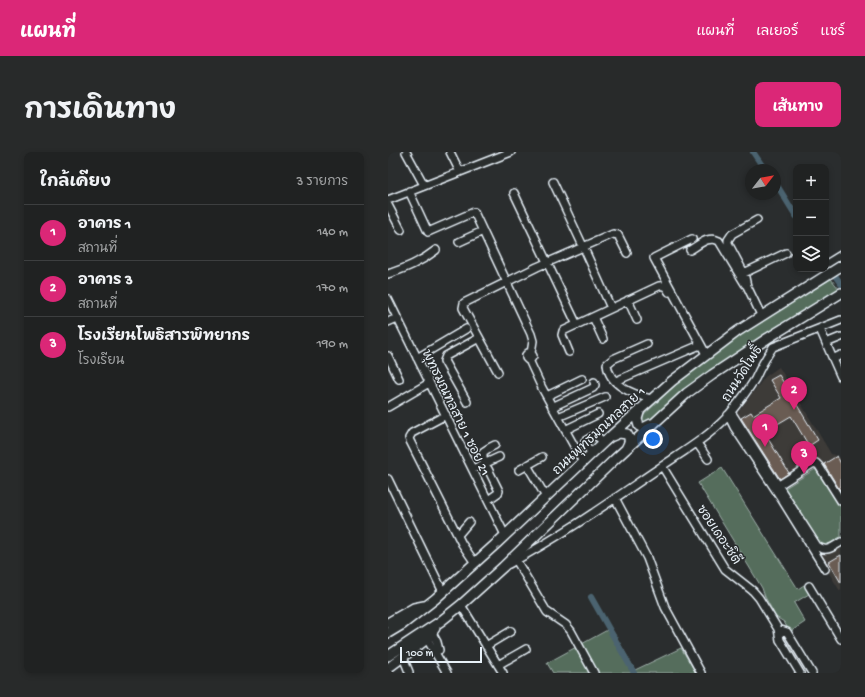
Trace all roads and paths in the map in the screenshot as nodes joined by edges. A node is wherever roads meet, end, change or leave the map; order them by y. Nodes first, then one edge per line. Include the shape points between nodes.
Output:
1 (406, 152) edge
2 (450, 152) edge
3 (511, 152) edge
4 (460, 172) junction
5 (553, 182) dead end
6 (424, 186) junction
7 (409, 191) junction
8 (514, 193) dead end
9 (388, 200) edge
10 (388, 205) edge
11 (757, 220) dead end
12 (401, 230) dead end
13 (483, 231) junction
14 (692, 239) dead end
15 (459, 242) dead end
16 (584, 246) junction
17 (436, 250) dead end
18 (690, 250) dead end
19 (627, 253) dead end
20 (786, 253) dead end
21 (841, 255) edge
22 (547, 262) junction
23 (829, 262) edge
24 (841, 266) edge
25 (744, 272) junction
26 (388, 274) edge
27 (507, 282) junction
28 (747, 286) junction
29 (841, 293) edge
30 (672, 297) dead end
31 (388, 299) edge
32 (628, 300) junction
33 (611, 308) junction
34 (761, 315) junction
35 (593, 317) junction
36 (397, 318) junction
37 (637, 320) dead end
38 (841, 320) edge
39 (388, 322) edge
40 (577, 325) junction
41 (466, 329) dead end
42 (820, 329) junction
43 (841, 337) edge
44 (479, 338) junction
45 (768, 338) junction
46 (603, 339) dead end
47 (826, 343) junction
48 (647, 344) dead end
49 (700, 345) junction
50 (773, 347) junction
51 (569, 352) dead end
52 (706, 354) junction
53 (841, 355) edge
54 (388, 356) edge
55 (417, 358) junction
56 (833, 359) junction
57 (498, 372) dead end
58 (841, 377) edge
59 (399, 379) dead end
60 (582, 379) dead end
61 (616, 381) junction
62 (594, 382) dead end
63 (429, 383) junction
64 (547, 396) junction
65 (605, 397) dead end
66 (651, 400) junction
67 (467, 402) dead end
68 (388, 407) edge
69 (552, 407) junction
70 (640, 409) junction
71 (729, 413) junction
72 (598, 414) dead end
73 (446, 415) junction
74 (558, 417) junction
75 (656, 422) junction
76 (565, 430) junction
77 (606, 440) junction
78 (697, 442) junction
79 (495, 445) dead end
80 (626, 449) junction
81 (592, 453) junction
82 (499, 457) dead end
83 (542, 457) dead end
84 (708, 459) dead end
85 (583, 462) junction
86 (527, 465) junction
87 (662, 466) junction
88 (486, 467) junction
89 (472, 470) junction
90 (519, 470) dead end
91 (388, 479) edge
92 (779, 485) junction
93 (546, 497) junction
94 (615, 498) junction
95 (488, 500) junction
96 (841, 501) edge
97 (469, 522) dead end
98 (546, 527) junction
99 (458, 535) junction
100 (505, 535) junction
101 (553, 538) junction
102 (841, 542) edge
103 (516, 560) junction
104 (475, 563) junction
105 (503, 567) junction
106 (825, 569) dead end
107 (809, 586) dead end
108 (443, 592) junction
109 (461, 605) junction
110 (427, 606) junction
111 (388, 621) edge
112 (441, 621) junction
113 (778, 629) junction
114 (511, 631) dead end
115 (388, 633) edge
116 (429, 636) junction
117 (841, 639) edge
118 (486, 646) junction
119 (526, 649) dead end
120 (439, 650) dead end
121 (388, 656) edge
122 (403, 657) junction
123 (498, 665) junction
124 (388, 668) edge
125 (409, 672) edge
126 (447, 673) edge
127 (503, 673) edge
128 (594, 673) edge
129 (701, 673) edge
130 (800, 673) edge
131 (812, 673) edge

1 - 6 street
2 - 4 street
3 - 4 street
4 - 6 street
5 - 16 street
6 - 7 street
7 - 9 street
7 - 13 street via 428,232 474,212
8 - 22 street
10 - 12 street
11 - 25 street via 732,234 728,240
13 - 15 street
13 - 27 street
14 - 49 street via 654,258
16 - 19 street via 616,234
16 - 22 street
16 - 33 street
17 - 26 street via 419,262
18 - 28 street via 709,239 715,239
20 - 25 street
21 - 23 street
22 - 27 street
22 - 40 street
24 - 34 main road, ถนนพุทธมณฑลสาย 1
25 - 28 street
27 - 44 street via 463,305
27 - 64 street via 532,334 534,341 530,356 536,376
28 - 34 street
29 - 45 main road
30 - 32 street via 663,285
31 - 36 street, พุทธมณฑลสาย 1 ซอย 21
32 - 33 street
32 - 37 street
33 - 35 street
34 - 52 main road, ถนนพุทธมณฑลสาย 1
35 - 40 street
35 - 46 street
36 - 39 street
36 - 55 street, พุทธมณฑลสาย 1 ซอย 21
38 - 42 street, ถนนวัดโพธิ์
40 - 51 street via 561,333
41 - 55 street
42 - 47 street
42 - 50 street, ถนนวัดโพธิ์
43 - 47 street
44 - 57 street
44 - 67 street via 446,356 444,361
45 - 50 street
45 - 75 main road via 712,375
47 - 56 street
48 - 61 street via 607,364
49 - 52 street
49 - 61 street
50 - 71 street, ถนนวัดโพธิ์ via 749,387
52 - 66 main road, ถนนพุทธมณฑลสาย 1
53 - 56 street
54 - 59 street
55 - 63 street, พุทธมณฑลสาย 1 ซอย 21
56 - 58 street
60 - 64 street
61 - 66 street via 625,390
62 - 69 street via 593,388
63 - 68 street
63 - 73 street, พุทธมณฑลสาย 1 ซอย 21
64 - 69 street
65 - 74 street
66 - 70 main road, ถนนพุทธมณฑลสาย 1
69 - 74 street
70 - 75 main road via 637,419 639,426 643,428
70 - 77 main road, ถนนพุทธมณฑลสาย 1
71 - 78 street, ถนนวัดโพธิ์
71 - 92 street
71 - 106 street via 734,427
72 - 76 street
73 - 89 street, พุทธมณฑลสาย 1 ซอย 21
73 - 99 street via 412,433 409,438
74 - 76 street
75 - 80 main road
76 - 85 street
77 - 80 main road via 619,433 627,434 629,442
77 - 81 main road, ถนนพุทธมณฑลสาย 1
77 - 81 street via 595,435 585,440
78 - 84 street
78 - 87 street, ถนนวัดโพธิ์
79 - 88 street via 483,452
80 - 98 main road
81 - 85 main road, ถนนพุทธมณฑลสาย 1
82 - 88 street
83 - 86 street
85 - 93 main road, ถนนพุทธมณฑลสาย 1
86 - 90 street
86 - 93 street
87 - 94 street, ถนนวัดโพธิ์
87 - 113 street, ซอยเดอะซิตี via 725,569 753,591
88 - 89 street
88 - 95 street via 499,491
89 - 95 street, พุทธมณฑลสาย 1 ซอย 21
91 - 108 street
92 - 96 street via 816,464
92 - 102 street via 817,546 826,550
93 - 100 main road, ถนนพุทธมณฑลสาย 1
94 - 101 street, ถนนวัดโพธิ์
94 - 129 street via 644,553 665,607
95 - 100 street, พุทธมณฑลสาย 1 ซอย 21
97 - 99 street
98 - 101 street
98 - 105 main road
99 - 104 street
100 - 104 main road, ถนนพุทธมณฑลสาย 1
101 - 103 street, ถนนวัดโพธิ์
103 - 105 street, ถนนวัดโพธิ์
103 - 128 street via 547,612 571,631
104 - 108 main road, ถนนพุทธมณฑลสาย 1
105 - 109 main road
107 - 117 street
108 - 110 main road, ถนนพุทธมณฑลสาย 1
109 - 112 main road
109 - 118 street
110 - 111 main road via 414,608
110 - 115 main road, ถนนพุทธมณฑลสาย 1
112 - 116 main road
112 - 121 main road
113 - 130 street, ซอยเดอะซิตี via 780,640
113 - 131 street, ซอยเดอะซิตี via 787,632
114 - 118 street
116 - 120 street via 437,642
116 - 122 main road
116 - 126 street
118 - 123 street
119 - 123 street
122 - 124 main road
122 - 125 street
123 - 127 street

